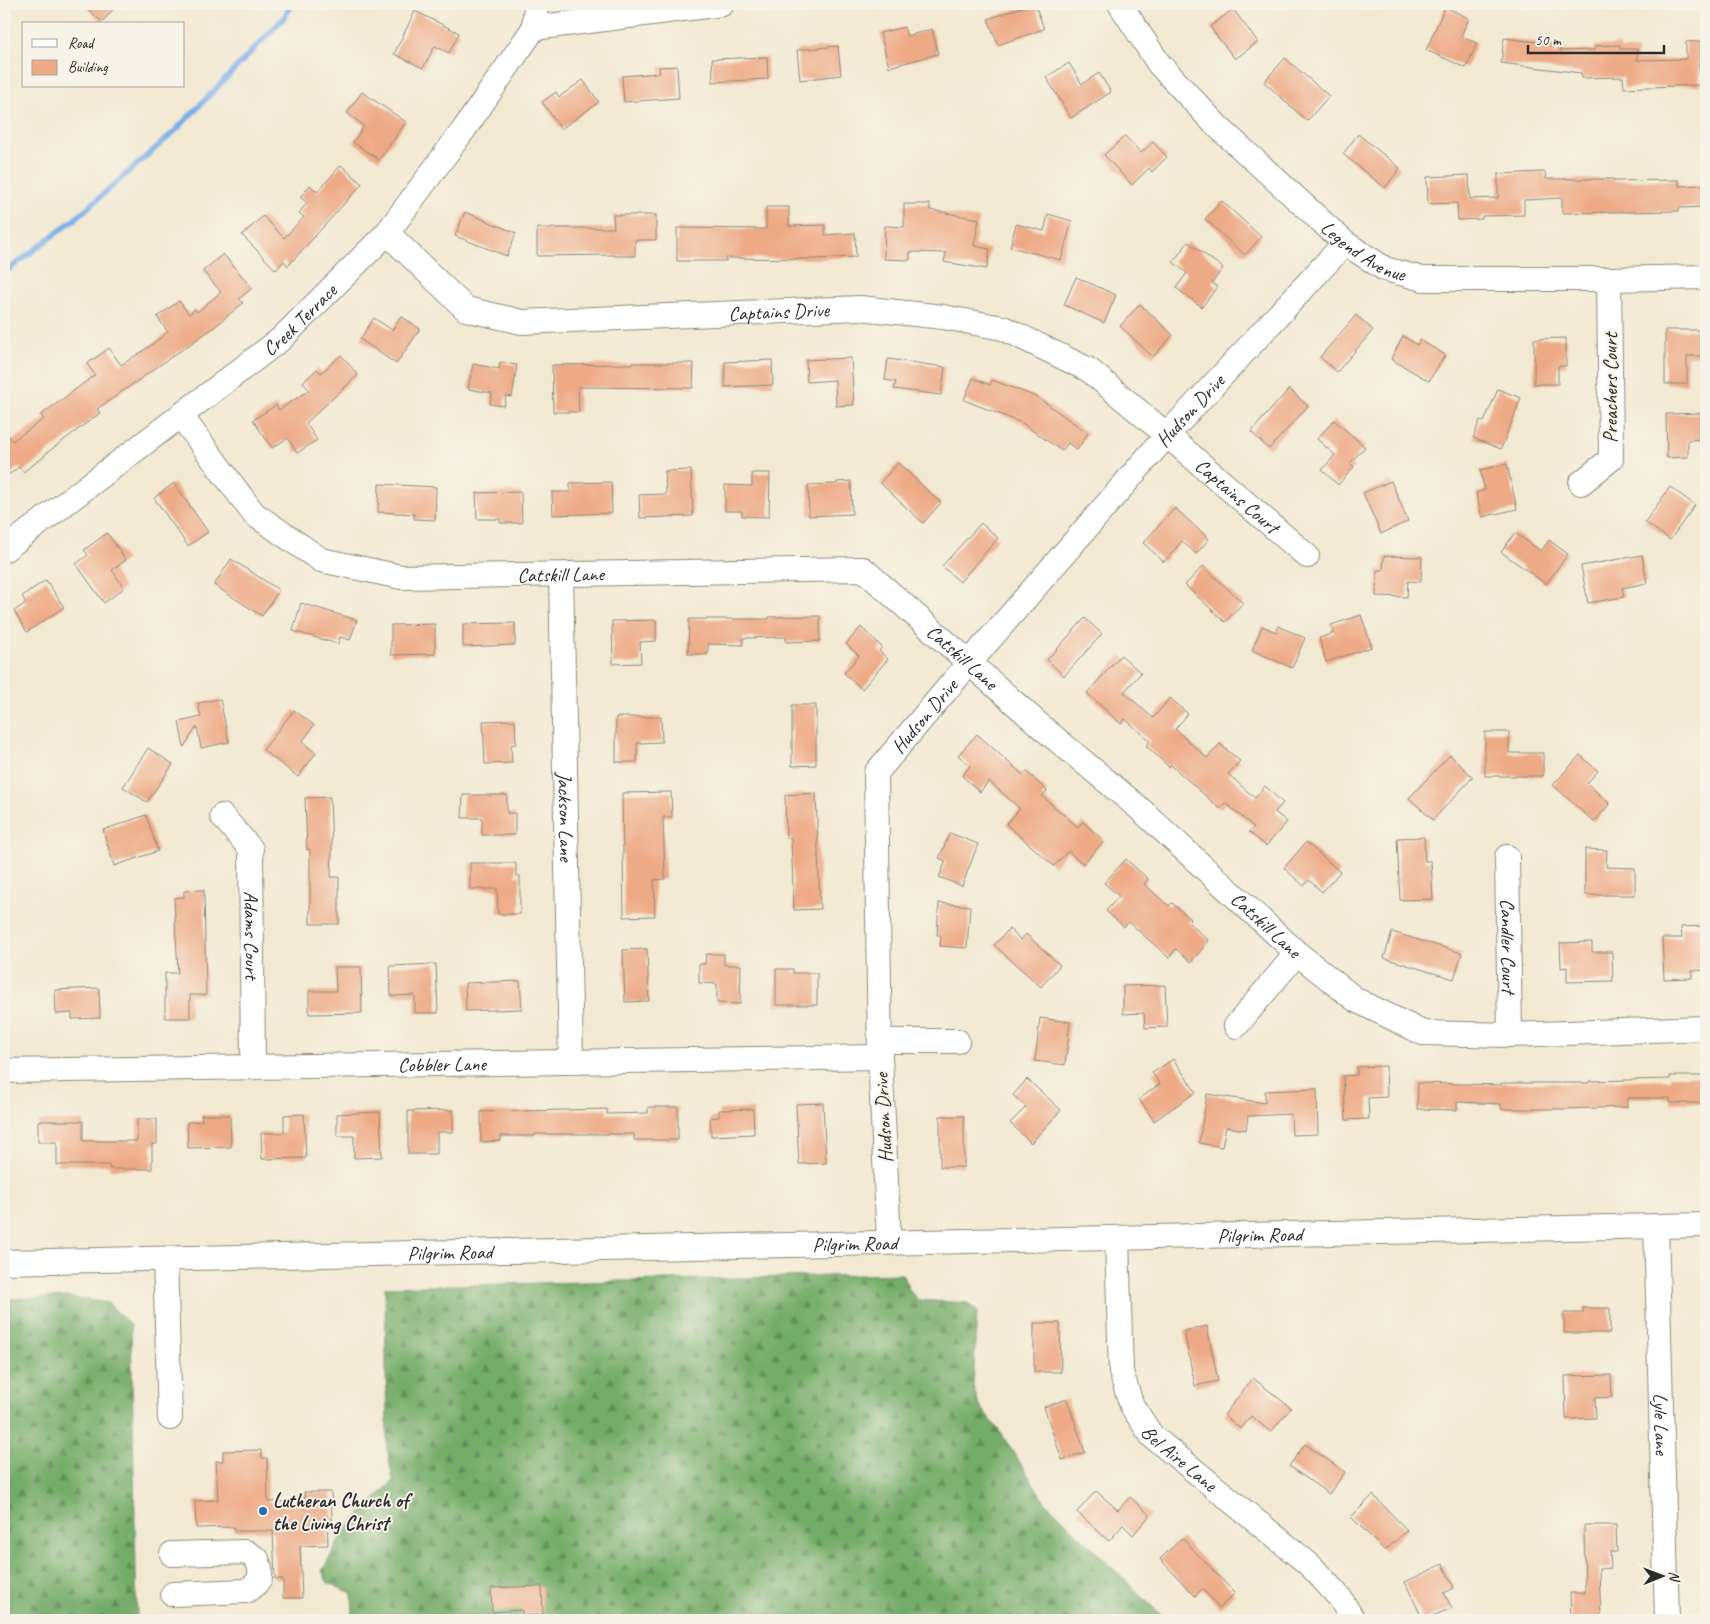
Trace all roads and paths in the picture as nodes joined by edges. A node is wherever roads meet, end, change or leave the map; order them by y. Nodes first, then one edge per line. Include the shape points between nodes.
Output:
1 (536, 4) edge
2 (722, 4) edge
3 (1120, 4) edge
4 (534, 28) junction
5 (387, 233) junction
6 (1345, 243) junction
7 (1706, 277) edge
8 (1609, 279) junction
9 (181, 416) junction
10 (1168, 435) junction
11 (1581, 483) dead end
12 (4, 550) edge
13 (1307, 556) dead end
14 (561, 574) junction
15 (970, 662) junction
16 (222, 816) dead end
17 (1507, 857) dead end
18 (1297, 954) junction
19 (1236, 1026) dead end
20 (1706, 1028) edge
21 (1510, 1035) junction
22 (957, 1042) dead end
23 (880, 1049) junction
24 (571, 1061) junction
25 (253, 1066) junction
26 (4, 1071) edge
27 (1706, 1225) edge
28 (1656, 1226) junction
29 (1117, 1239) junction
30 (889, 1242) junction
31 (165, 1259) junction
32 (4, 1262) edge
33 (170, 1418) dead end
34 (172, 1554) dead end
35 (173, 1594) dead end
36 (1354, 1620) edge
37 (1667, 1620) edge

1 - 4 street
2 - 4 street
3 - 6 street, Legend Avenue via 1159,64 1191,99
4 - 5 street, Creek Terrace
5 - 9 street, Creek Terrace via 281,339
5 - 10 street, Captains Drive via 466,309 522,322 860,308 943,317 1003,328 1089,370
6 - 8 street, Legend Avenue via 1385,269 1423,279
6 - 10 street, Hudson Drive
7 - 8 street, Legend Avenue
8 - 11 street, Preachers Court via 1611,459
9 - 12 street, Creek Terrace
9 - 14 street, Catskill Lane via 254,514 321,560 401,577
10 - 13 street, Captains Court
10 - 15 street, Hudson Drive
14 - 15 street, Catskill Lane via 863,569
14 - 24 street, Jackson Lane
15 - 18 street, Catskill Lane via 1044,729 1140,808
15 - 23 street, Hudson Drive via 876,773
16 - 25 street, Adams Court via 251,849
17 - 21 street, Candler Court
18 - 19 street
18 - 21 street, Catskill Lane via 1356,1000 1423,1033
20 - 21 street, Catskill Lane
22 - 23 street, Cobbler Lane
23 - 24 street, Cobbler Lane
23 - 30 street, Hudson Drive
24 - 25 street, Cobbler Lane
25 - 26 street, Cobbler Lane
27 - 28 street, Pilgrim Road
28 - 29 street, Pilgrim Road
28 - 37 street, Lyle Lane
29 - 30 street, Pilgrim Road
29 - 36 street, Bel Aire Lane via 1121,1372 1132,1406 1152,1436 1311,1566 1340,1598
30 - 31 street, Pilgrim Road
31 - 32 street, Pilgrim Road
31 - 33 street
34 - 35 street via 246,1552 257,1559 260,1568 260,1578 246,1591

